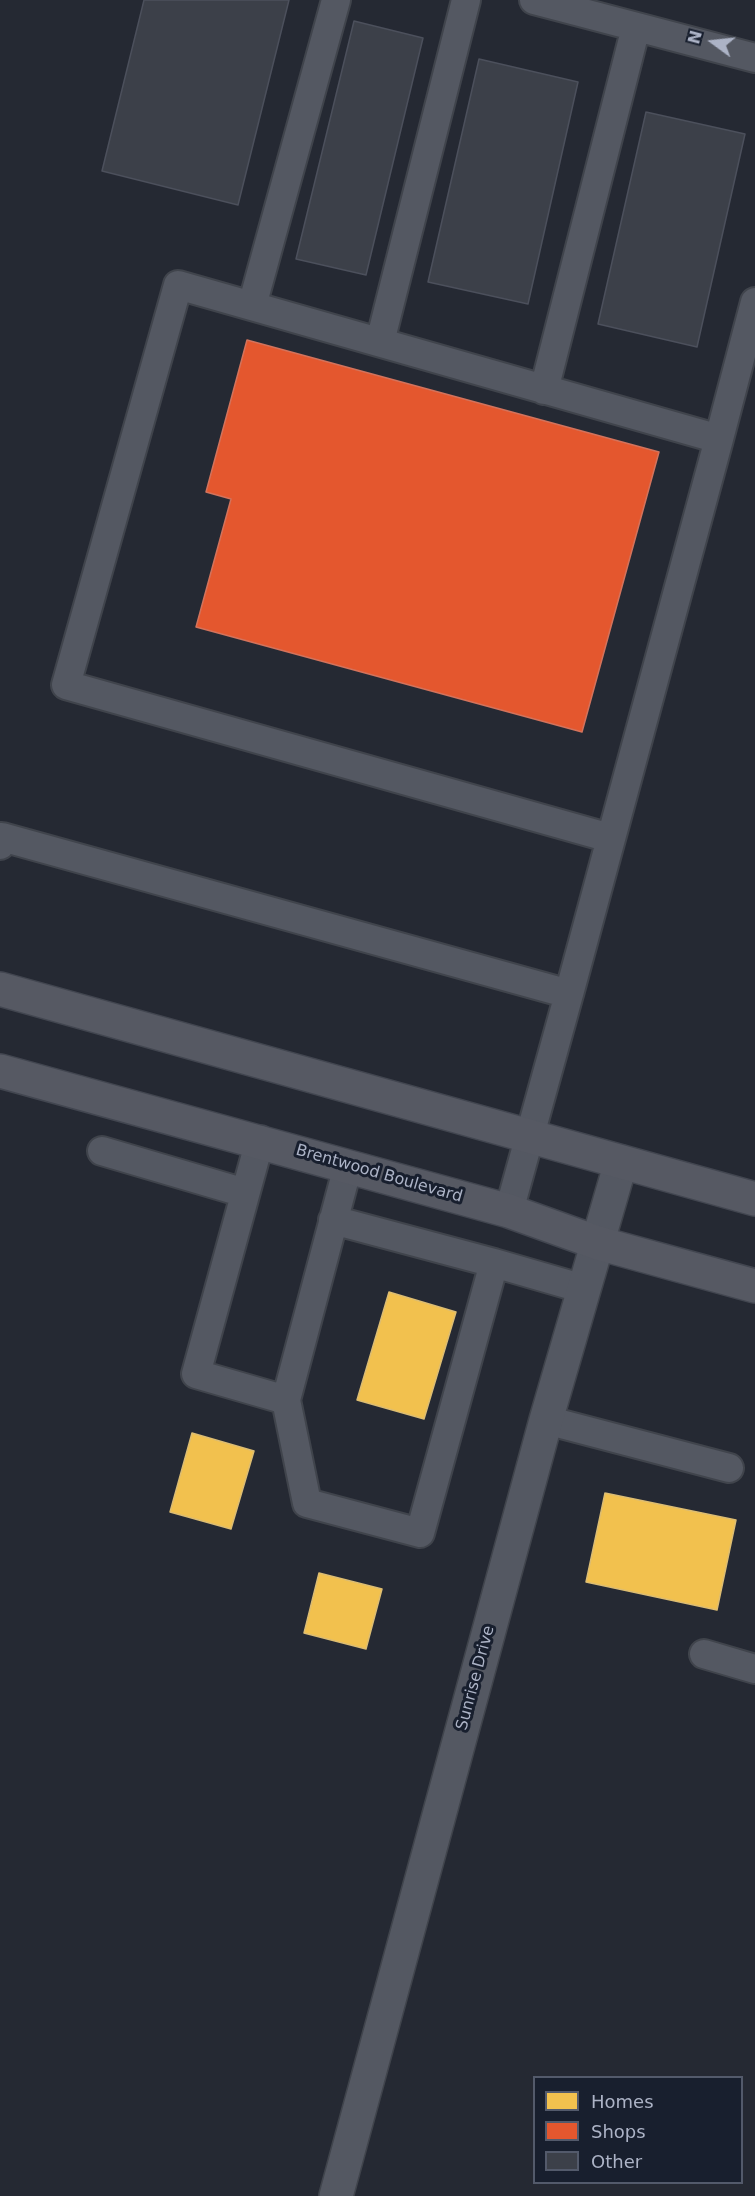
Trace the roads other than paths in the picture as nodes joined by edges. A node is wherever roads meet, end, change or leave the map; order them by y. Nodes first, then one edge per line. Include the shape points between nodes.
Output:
1 (336, 0) edge
2 (465, 0) edge
3 (534, 0) edge
4 (636, 27) junction
5 (755, 58) edge
6 (755, 302) edge
7 (252, 306) junction
8 (380, 342) junction
9 (544, 390) junction
10 (719, 439) junction
11 (610, 838) junction
12 (0, 845) edge
13 (0, 989) edge
14 (569, 994) junction
15 (0, 1071) edge
16 (529, 1137) junction
17 (260, 1140) junction
18 (102, 1151) dead end
19 (621, 1162) junction
20 (348, 1166) junction
21 (245, 1193) junction
22 (755, 1199) edge
23 (509, 1211) junction
24 (333, 1220) junction
25 (597, 1243) junction
26 (494, 1263) junction
27 (755, 1286) edge
28 (584, 1288) junction
29 (286, 1400) junction
30 (546, 1420) junction
31 (729, 1468) dead end
32 (704, 1654) dead end
33 (755, 1669) edge
34 (336, 2196) edge

1 - 7 lane
2 - 8 lane
3 - 4 lane
4 - 5 lane
4 - 9 lane
6 - 10 lane
7 - 8 lane
7 - 11 lane via 178,285 66,685
8 - 9 lane
9 - 10 lane
10 - 11 lane
11 - 14 lane
12 - 14 lane via 2,837
13 - 16 main road
14 - 16 lane
15 - 17 main road, Brentwood Boulevard
16 - 19 main road
16 - 23 lane
17 - 20 main road, Brentwood Boulevard
17 - 21 lane
18 - 21 lane
19 - 22 main road
19 - 25 street, Sunrise Drive
20 - 23 main road, Brentwood Boulevard
20 - 24 lane
21 - 29 lane via 196,1374
23 - 25 main road, Brentwood Boulevard
24 - 26 lane
24 - 29 lane
25 - 27 main road, Brentwood Boulevard
25 - 28 street, Sunrise Drive
26 - 28 lane
26 - 29 lane via 420,1533 307,1503
28 - 30 street, Sunrise Drive
30 - 31 lane
30 - 34 street, Sunrise Drive
32 - 33 lane

